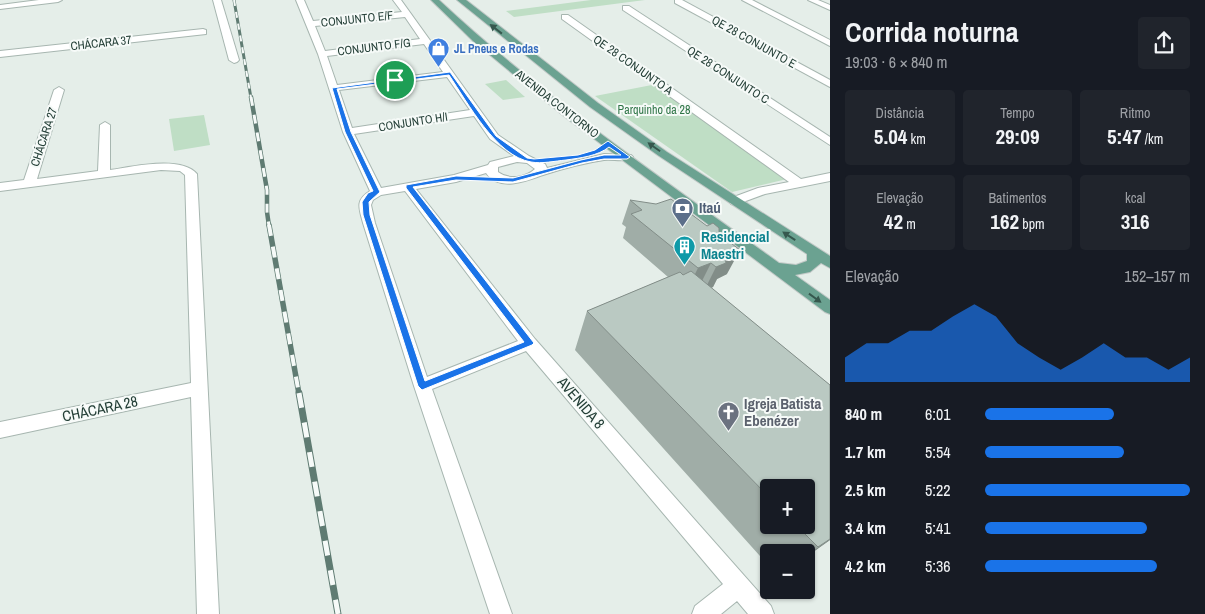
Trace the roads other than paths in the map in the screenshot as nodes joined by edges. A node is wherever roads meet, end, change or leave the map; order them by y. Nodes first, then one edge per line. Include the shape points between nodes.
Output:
1 (58, 0) edge
2 (218, 0) edge
3 (300, 0) edge
4 (397, 0) edge
5 (435, 0) edge
6 (461, 0) edge
7 (746, 0) edge
8 (812, 0) edge
9 (678, 1) edge
10 (0, 7) edge
11 (626, 8) dead end
12 (830, 8) edge
13 (406, 14) junction
14 (565, 17) dead end
15 (309, 24) junction
16 (203, 32) dead end
17 (426, 41) junction
18 (830, 43) edge
19 (0, 54) edge
20 (322, 54) junction
21 (234, 60) dead end
22 (542, 66) junction
23 (509, 67) junction
24 (450, 74) junction
25 (830, 84) edge
26 (334, 88) junction
27 (58, 90) dead end
28 (477, 112) junction
29 (105, 125) dead end
30 (348, 132) junction
31 (494, 137) junction
32 (830, 142) edge
33 (608, 143) junction
34 (627, 157) junction
35 (529, 160) junction
36 (494, 165) junction
37 (539, 173) junction
38 (104, 174) junction
39 (830, 177) edge
40 (456, 178) junction
41 (500, 179) junction
42 (798, 183) junction
43 (29, 184) junction
44 (408, 186) junction
45 (0, 187) edge
46 (376, 192) junction
47 (735, 201) junction
48 (814, 252) junction
49 (830, 263) edge
50 (772, 266) junction
51 (830, 308) edge
52 (529, 343) junction
53 (422, 386) junction
54 (200, 388) junction
55 (0, 430) edge
56 (739, 586) junction
57 (208, 614) edge
58 (501, 614) edge
59 (703, 614) edge
60 (763, 614) edge

1 - 10 street
2 - 21 street
3 - 15 street
4 - 13 street
5 - 23 main road, AVENIDA CONTORNO
22 -> 6 main road, AVENIDA CONTORNO
7 - 18 street
8 - 12 street
9 - 25 street, QE 28 CONJUNTO E
11 - 32 street, QE 28 CONJUNTO C
13 - 15 street, CONJUNTO E/F
13 - 17 street
14 - 42 street, QE 28 CONJUNTO A
15 - 20 street
16 - 19 street, CHÁCARA 37
17 - 20 street, CONJUNTO F/G
17 - 24 street
20 - 26 street
22 - 23 main road via 525,63
47 -> 22 main road, AVENIDA CONTORNO via 663,154
23 - 33 main road, AVENIDA CONTORNO
24 - 26 street
24 - 28 street
26 - 30 street
27 - 43 street, CHÁCARA 27
28 - 30 street, CONJUNTO H/I
28 - 31 street
29 - 38 street
30 - 46 street
31 - 35 street
31 - 36 street
33 - 34 main road, AVENIDA CONTORNO
33 - 35 street via 589,154
34 - 37 street via 604,157
34 - 50 main road, AVENIDA CONTORNO
35 - 36 street
35 - 37 street via 541,166
36 - 40 street
36 - 41 street via 492,172
37 - 41 street via 523,178
38 - 43 street
38 - 54 street via 173,167 183,168 191,174
39 - 42 street
40 - 41 street
40 - 44 street
42 - 47 street
43 - 45 street
44 - 46 street
44 - 52 street, AVENIDA 8
46 - 53 street via 366,202 367,215
48 -> 47 main road, AVENIDA CONTORNO
48 - 49 main road, AVENIDA CONTORNO
48 - 50 main road via 814,263 810,267 794,270
50 -> 51 main road, AVENIDA CONTORNO
52 - 53 street
52 - 56 street, AVENIDA 8
53 - 58 street
54 - 55 street, CHÁCARA 28
54 - 57 street
56 - 59 street
56 - 60 street, AVENIDA 8

